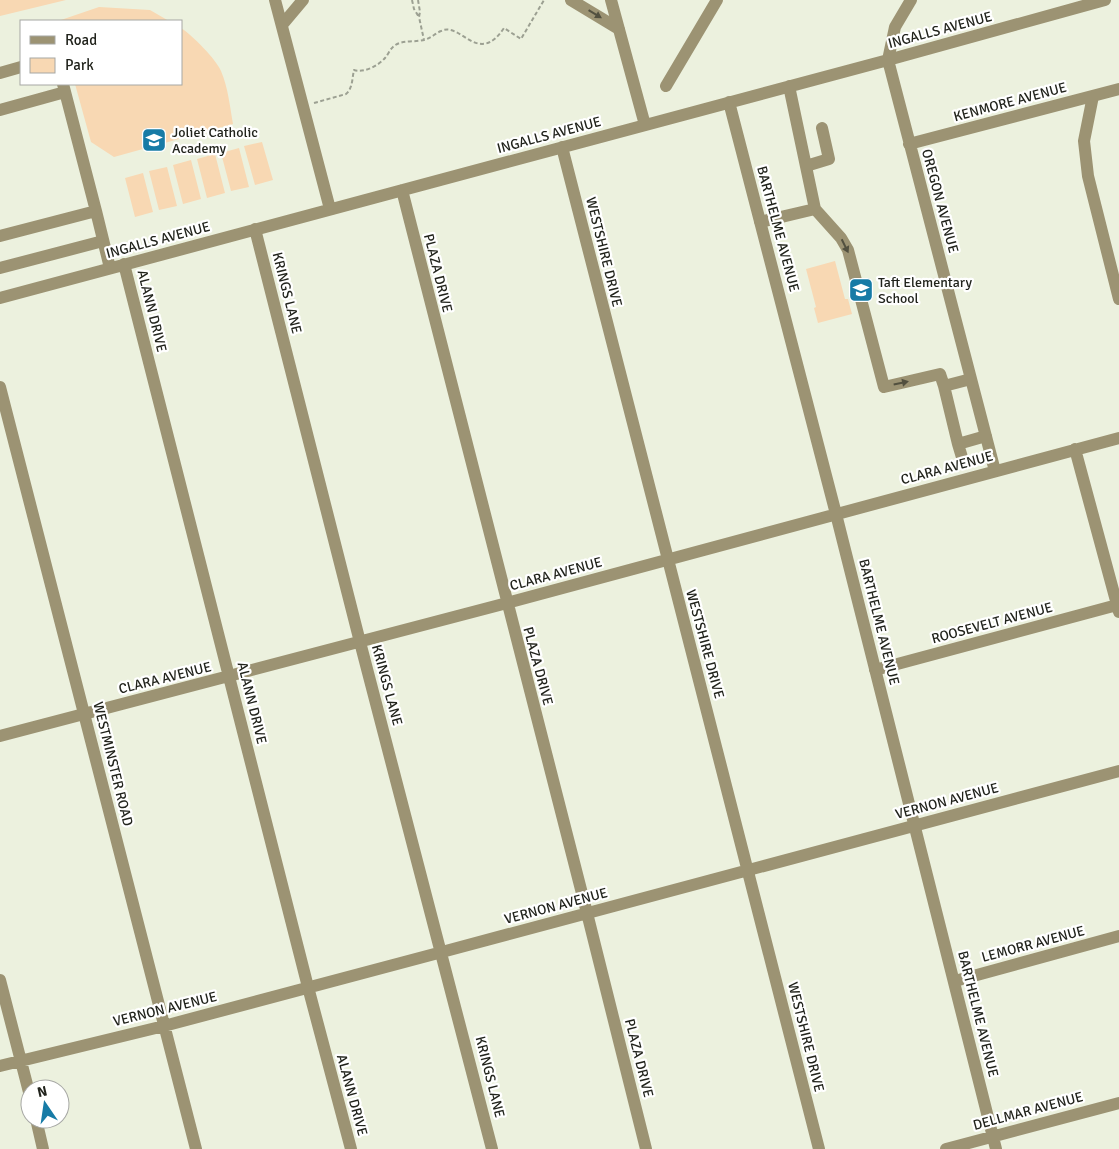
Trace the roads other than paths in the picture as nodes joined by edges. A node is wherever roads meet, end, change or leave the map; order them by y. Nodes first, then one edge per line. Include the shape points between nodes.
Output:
1 (275, 0) edge
2 (303, 0) edge
3 (571, 0) edge
4 (611, 0) edge
5 (717, 0) edge
6 (911, 0) edge
7 (1105, 0) edge
8 (282, 25) junction
9 (619, 29) junction
10 (888, 60) junction
11 (20, 67) edge
12 (0, 73) edge
13 (666, 86) dead end
14 (789, 86) junction
15 (64, 88) edge
16 (1119, 89) edge
17 (1094, 96) junction
18 (729, 102) junction
19 (0, 110) edge
20 (645, 125) junction
21 (822, 128) dead end
22 (909, 144) junction
23 (562, 147) junction
24 (806, 166) junction
25 (402, 190) junction
26 (330, 209) junction
27 (815, 209) junction
28 (96, 211) junction
29 (760, 222) junction
30 (255, 229) junction
31 (0, 236) edge
32 (103, 241) junction
33 (124, 264) junction
34 (1115, 264) edge
35 (0, 268) edge
36 (110, 268) junction
37 (0, 298) edge
38 (1119, 299) edge
39 (971, 379) junction
40 (942, 380) junction
41 (0, 387) edge
42 (986, 436) junction
43 (1119, 438) edge
44 (958, 444) junction
45 (1075, 449) junction
46 (964, 464) dead end
47 (995, 471) junction
48 (836, 514) junction
49 (667, 560) junction
50 (1116, 589) edge
51 (507, 603) junction
52 (1118, 608) edge
53 (360, 642) junction
54 (875, 670) junction
55 (230, 677) junction
56 (85, 714) junction
57 (0, 736) edge
58 (1119, 770) edge
59 (914, 826) junction
60 (749, 870) junction
61 (587, 913) junction
62 (1119, 936) edge
63 (442, 952) junction
64 (0, 980) edge
65 (954, 981) junction
66 (308, 987) junction
67 (164, 1026) junction
68 (21, 1060) junction
69 (0, 1066) edge
70 (26, 1079) edge
71 (1119, 1103) edge
72 (38, 1129) edge
73 (993, 1136) junction
74 (959, 1147) edge
75 (43, 1149) edge
76 (196, 1149) edge
77 (351, 1149) edge
78 (492, 1149) edge
79 (646, 1149) edge
80 (819, 1149) edge
81 (946, 1149) edge
82 (996, 1149) edge

1 - 8 street
2 - 8 street
3 -> 9 street
4 - 9 street
5 - 13 street
6 - 10 street, OREGON AVENUE via 895,27
7 - 10 street, INGALLS AVENUE
8 - 26 street
9 - 20 street
10 - 14 street, INGALLS AVENUE
10 - 22 street, OREGON AVENUE
11 - 12 street
14 - 18 street, INGALLS AVENUE
14 - 24 street
15 - 19 street
15 - 28 street
16 - 17 street, KENMORE AVENUE
17 - 22 street, KENMORE AVENUE
17 - 34 street via 1084,141 1088,176
18 - 20 street, INGALLS AVENUE
18 - 29 street, BARTHELME AVENUE
20 - 23 street, INGALLS AVENUE
21 - 24 street via 829,159
22 - 39 street, OREGON AVENUE
23 - 25 street, INGALLS AVENUE
23 - 49 street, WESTSHIRE DRIVE
24 - 27 street
25 - 26 street, INGALLS AVENUE
25 - 51 street, PLAZA DRIVE
26 - 30 street, INGALLS AVENUE
27 - 29 street
27 -> 40 street via 848,250 884,386
28 - 31 street
28 - 32 street
29 - 48 street, BARTHELME AVENUE
30 - 33 street, INGALLS AVENUE
30 - 53 street, KRINGS LANE
32 - 35 street
32 - 36 street
33 - 36 street, INGALLS AVENUE
33 - 55 street, ALANN DRIVE
34 - 38 street
36 - 37 street, INGALLS AVENUE
39 - 40 street
39 - 42 street, OREGON AVENUE
40 - 44 street
41 - 56 street, WESTMINSTER ROAD
42 - 44 street
42 - 47 street, OREGON AVENUE
43 - 45 street, CLARA AVENUE
44 - 46 street
45 - 47 street, CLARA AVENUE
45 - 50 street
47 - 48 street, CLARA AVENUE
48 - 49 street, CLARA AVENUE
48 - 54 street, BARTHELME AVENUE
49 - 51 street, CLARA AVENUE
49 - 60 street, WESTSHIRE DRIVE
50 - 52 street
51 - 53 street, CLARA AVENUE
51 - 61 street, PLAZA DRIVE
52 - 54 street, ROOSEVELT AVENUE
53 - 55 street, CLARA AVENUE
53 - 63 street, KRINGS LANE
54 - 59 street, BARTHELME AVENUE
55 - 56 street, CLARA AVENUE
55 - 66 street, ALANN DRIVE
56 - 57 street, CLARA AVENUE
56 - 67 street, WESTMINSTER ROAD
58 - 59 street, VERNON AVENUE
59 - 60 street, VERNON AVENUE
59 - 65 street, BARTHELME AVENUE
60 - 61 street, VERNON AVENUE
60 - 80 street, WESTSHIRE DRIVE
61 - 63 street, VERNON AVENUE
61 - 79 street, PLAZA DRIVE
62 - 65 street, LEMORR AVENUE
63 - 66 street, VERNON AVENUE
63 - 78 street, KRINGS LANE
64 - 68 street
65 - 73 street, BARTHELME AVENUE
66 - 67 street, VERNON AVENUE
66 - 77 street, ALANN DRIVE
67 - 68 street, VERNON AVENUE
67 - 76 street, WESTMINSTER ROAD
68 - 69 street, VERNON AVENUE
68 - 70 street
71 - 73 street, DELLMAR AVENUE
72 - 75 street
73 - 74 street, DELLMAR AVENUE
73 - 82 street, BARTHELME AVENUE
74 - 81 street, DELLMAR AVENUE

